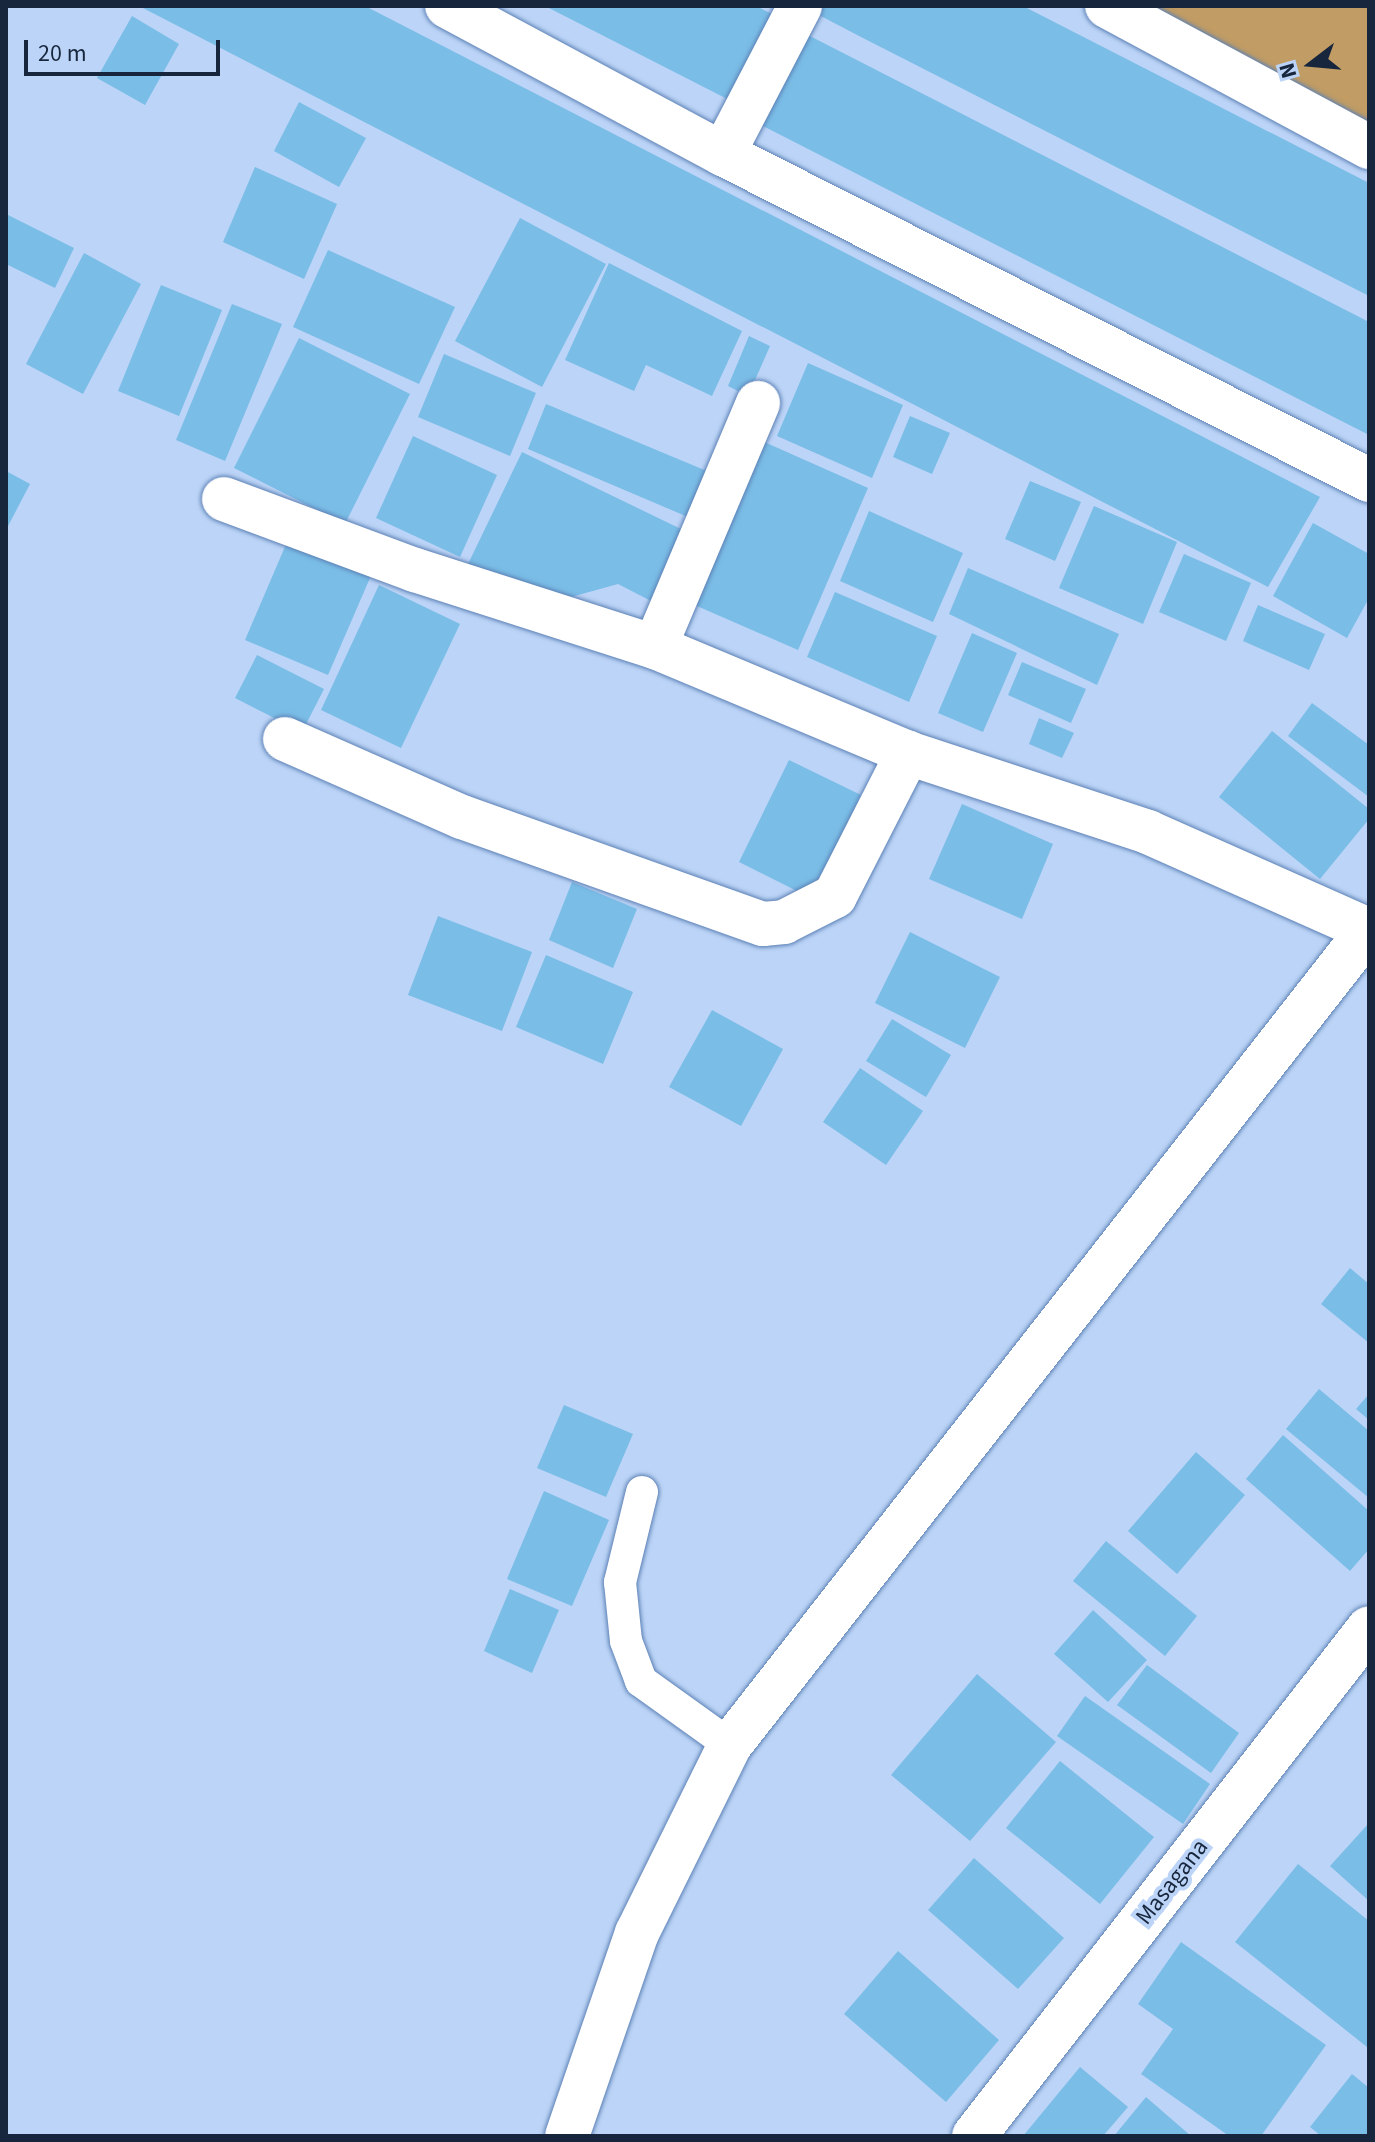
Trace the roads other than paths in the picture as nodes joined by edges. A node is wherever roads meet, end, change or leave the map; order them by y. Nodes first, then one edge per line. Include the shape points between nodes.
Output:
1 (447, 6) edge
2 (800, 6) edge
3 (1107, 6) edge
4 (1369, 147) edge
5 (723, 154) junction
6 (758, 403) dead end
7 (1369, 480) edge
8 (224, 499) dead end
9 (655, 647) junction
10 (285, 739) dead end
11 (908, 753) junction
12 (1369, 930) edge
13 (642, 1492) dead end
14 (1369, 1628) edge
15 (730, 1745) junction
16 (567, 2136) edge
17 (974, 2136) edge

1 - 5 street
2 - 5 street
3 - 4 street
5 - 7 street
6 - 9 street
8 - 9 street via 415,570
9 - 11 street
10 - 11 street via 462,817 763,924 784,922 835,896
11 - 12 street via 1148,832
12 - 15 street
13 - 15 lane via 620,1582 626,1641 641,1681
14 - 17 street, Masagana
15 - 16 street via 637,1933

